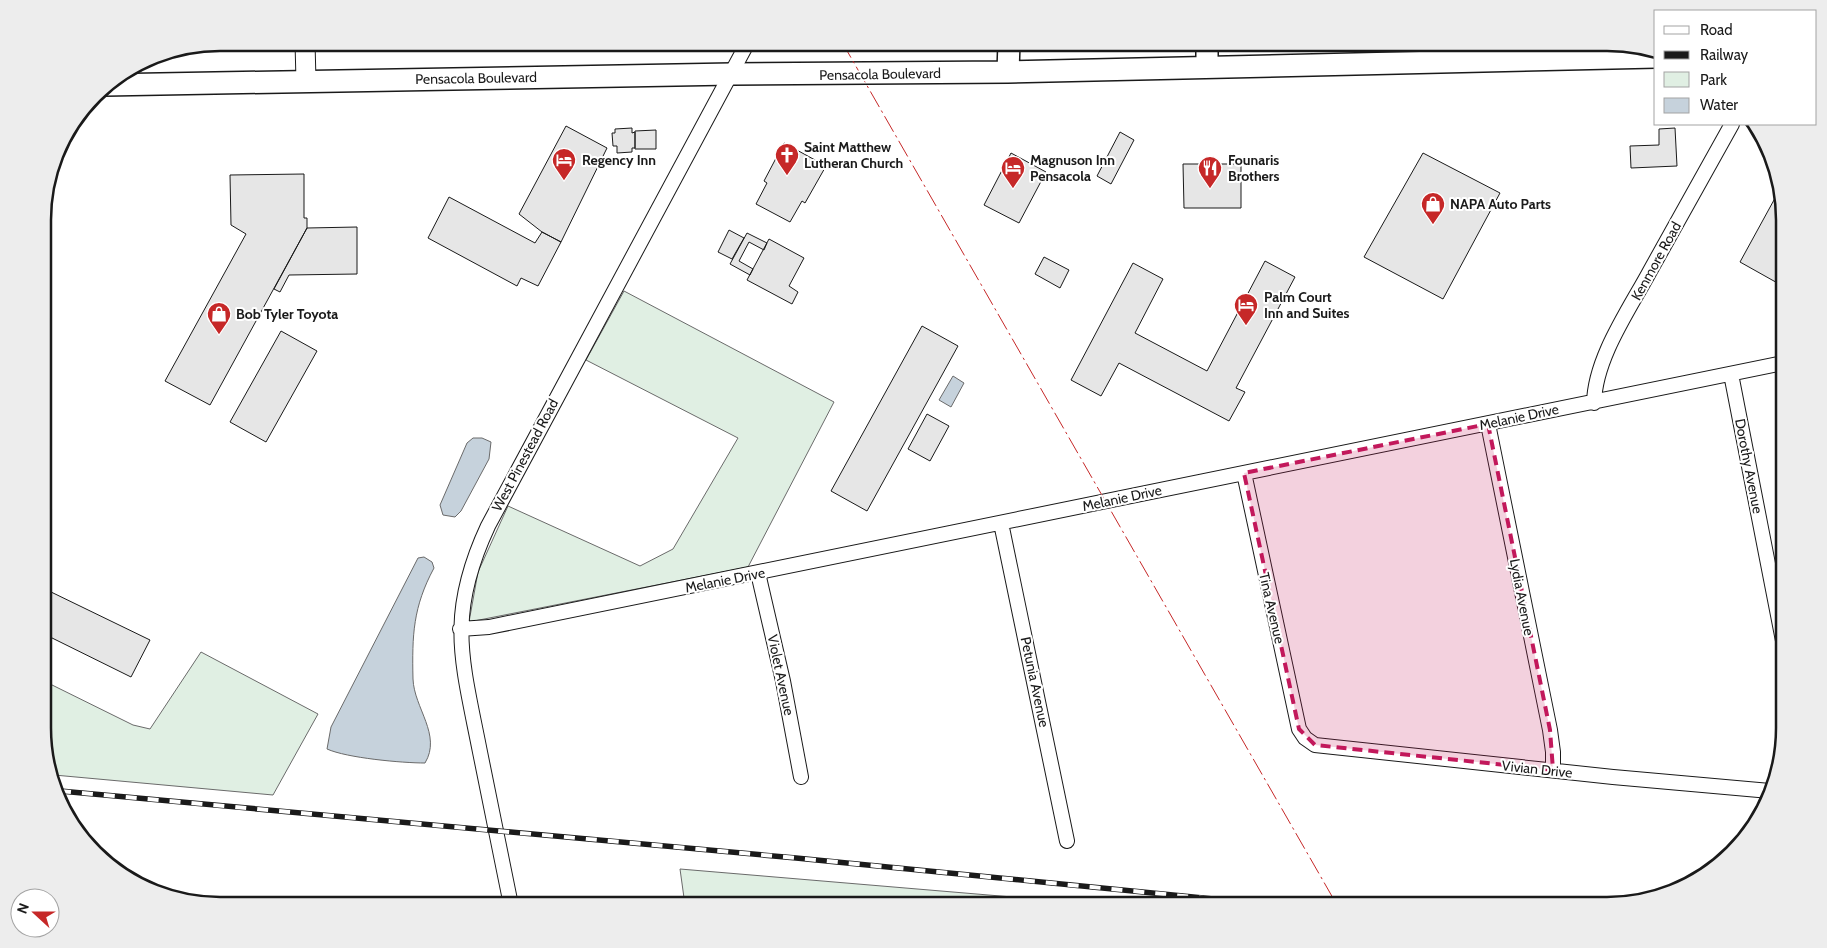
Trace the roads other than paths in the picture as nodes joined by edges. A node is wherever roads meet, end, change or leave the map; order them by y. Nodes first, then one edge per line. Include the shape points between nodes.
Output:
1 (305, 51) edge
2 (744, 51) edge
3 (1009, 51) edge
4 (1207, 51) edge
5 (1559, 51) edge
6 (1649, 57) edge
7 (1208, 67) junction
8 (1008, 72) junction
9 (732, 74) junction
10 (306, 81) junction
11 (119, 85) edge
12 (1731, 125) edge
13 (1776, 365) edge
14 (1730, 374) junction
15 (1594, 403) junction
16 (1488, 424) junction
17 (1244, 473) junction
18 (1002, 523) junction
19 (758, 573) junction
20 (1776, 606) edge
21 (460, 629) junction
22 (1307, 740) joint
23 (1553, 770) junction
24 (801, 777) dead end
25 (1763, 790) edge
26 (1066, 841) dead end
27 (509, 897) edge

1 - 10 main road
2 - 9 street, West Pinestead Road
3 - 8 main road
4 - 7 main road
5 - 6 main road, Pensacola Boulevard
5 - 7 main road, Pensacola Boulevard
7 - 8 main road, Pensacola Boulevard
8 - 9 main road, Pensacola Boulevard
9 - 10 main road, Pensacola Boulevard
9 - 21 street, West Pinestead Road via 488,526 470,569
10 - 11 main road, Pensacola Boulevard
12 - 15 street, Kenmore Road via 1598,370
13 - 14 street, Melanie Drive
14 - 15 street, Melanie Drive
14 - 20 street, Dorothy Avenue
15 - 16 street, Melanie Drive
16 - 17 street, Melanie Drive
16 - 23 street, Lydia Avenue via 1550,730
17 - 18 street, Melanie Drive
17 - 22 street, Tina Avenue via 1299,729
18 - 19 street, Melanie Drive
18 - 26 street, Petunia Avenue
19 - 21 street, Melanie Drive via 489,627
19 - 24 street, Violet Avenue
21 - 27 street, West Pinestead Road via 465,680
22 - 23 street, Vivian Drive via 1315,745 1348,750
23 - 25 street, Vivian Drive

